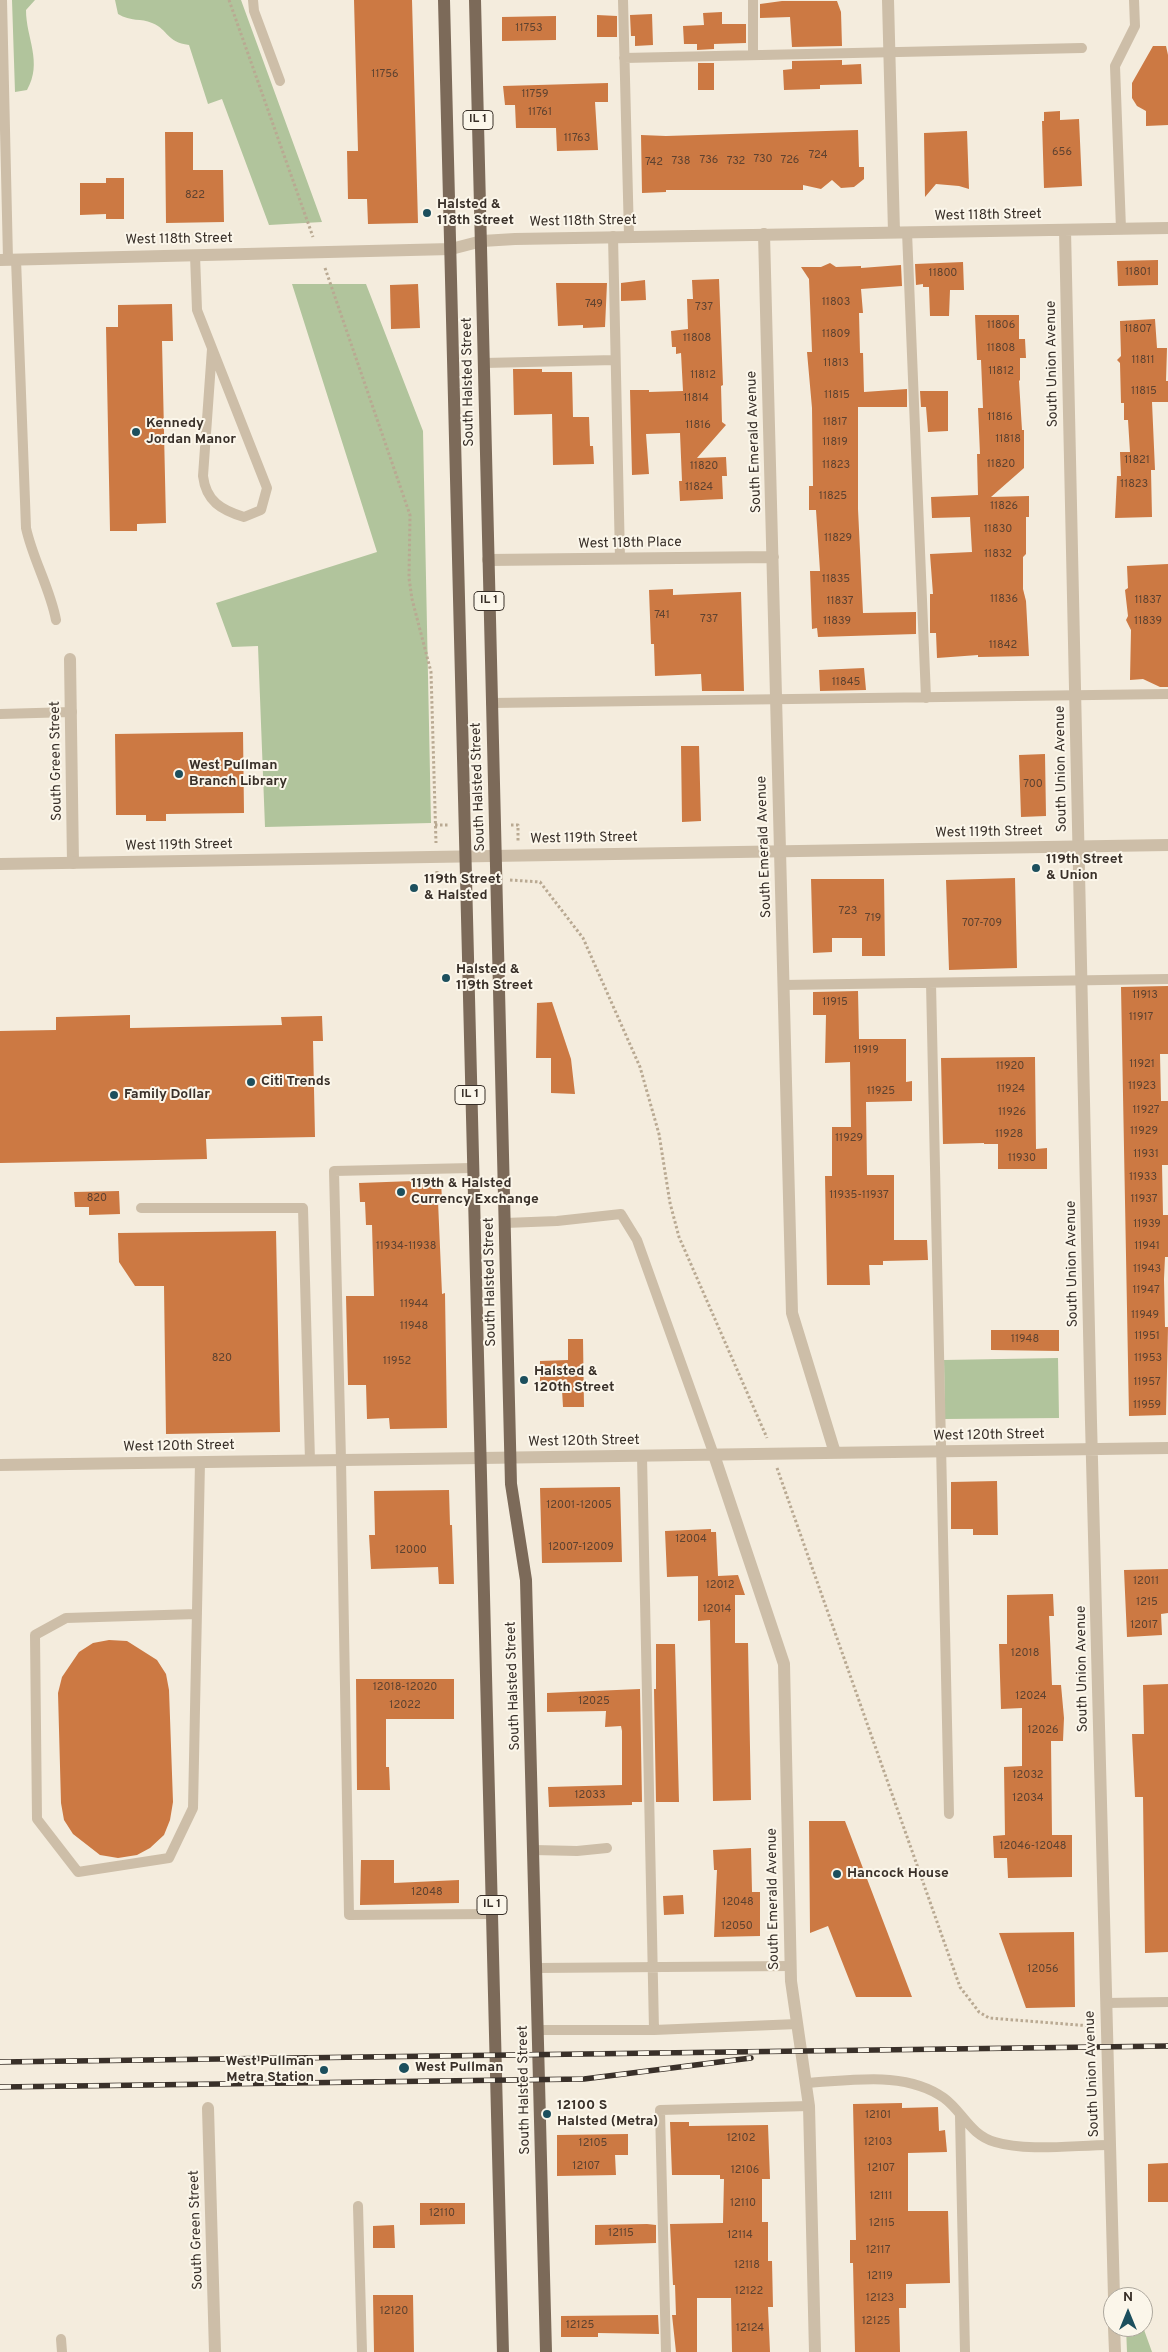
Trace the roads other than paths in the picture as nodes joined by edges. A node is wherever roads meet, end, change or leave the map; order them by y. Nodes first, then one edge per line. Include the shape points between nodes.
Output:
1 (2, 0) edge
2 (253, 0) edge
3 (444, 0) edge
4 (475, 0) edge
5 (623, 0) edge
6 (753, 0) edge
7 (888, 0) edge
8 (1134, 0) edge
9 (1082, 48) dead end
10 (889, 52) junction
11 (753, 55) junction
12 (624, 58) junction
13 (280, 81) dead end
14 (1168, 228) edge
15 (1121, 229) junction
16 (1065, 230) junction
17 (901, 232) junction
18 (764, 234) junction
19 (613, 236) junction
20 (629, 236) junction
21 (482, 240) junction
22 (451, 250) junction
23 (195, 255) junction
24 (8, 259) edge
25 (212, 349) junction
26 (615, 360) junction
27 (484, 363) junction
28 (773, 557) junction
29 (620, 559) junction
30 (488, 560) junction
31 (56, 620) dead end
32 (70, 659) dead end
33 (1168, 694) edge
34 (1076, 695) junction
35 (926, 698) junction
36 (776, 701) junction
37 (491, 703) junction
38 (72, 712) junction
39 (0, 714) edge
40 (1168, 845) edge
41 (1079, 847) junction
42 (780, 851) junction
43 (496, 855) junction
44 (465, 856) junction
45 (73, 862) junction
46 (0, 864) edge
47 (1168, 980) edge
48 (1082, 981) junction
49 (931, 983) junction
50 (784, 985) junction
51 (472, 1168) junction
52 (141, 1208) dead end
53 (505, 1224) junction
54 (1168, 1448) edge
55 (1092, 1449) junction
56 (941, 1452) junction
57 (835, 1453) junction
58 (714, 1455) junction
59 (642, 1456) junction
60 (480, 1458) junction
61 (510, 1458) junction
62 (341, 1460) junction
63 (310, 1461) junction
64 (200, 1462) junction
65 (0, 1464) edge
66 (197, 1614) junction
67 (949, 1814) dead end
68 (607, 1848) dead end
69 (534, 1850) junction
70 (492, 1914) junction
71 (791, 1966) junction
72 (652, 1967) junction
73 (538, 1968) junction
74 (1168, 2002) edge
75 (1106, 2003) junction
76 (797, 2024) junction
77 (539, 2030) junction
78 (654, 2030) junction
79 (806, 2083) junction
80 (809, 2106) junction
81 (208, 2108) dead end
82 (960, 2116) junction
83 (1110, 2145) junction
84 (358, 2206) dead end
85 (1114, 2287) edge
86 (1114, 2337) edge
87 (61, 2339) dead end
88 (62, 2352) edge
89 (215, 2352) edge
90 (362, 2352) edge
91 (503, 2352) edge
92 (546, 2352) edge
93 (666, 2352) edge
94 (815, 2352) edge
95 (965, 2352) edge
96 (1115, 2352) edge

1 - 24 lane
2 - 13 lane via 254,11
3 - 22 main road, South Halsted Street / IL 1
4 - 21 main road, South Halsted Street / IL 1
5 - 12 lane
6 - 11 lane
7 - 10 street
8 - 15 lane via 1135,26 1115,66
9 - 10 lane
10 - 11 lane
10 - 17 street
11 - 12 lane
12 - 20 lane
14 - 15 street, West 118th Street
15 - 16 street, West 118th Street
16 - 17 street, West 118th Street
16 - 34 street, South Union Avenue
17 - 18 street, West 118th Street
17 - 35 lane
18 - 20 street, West 118th Street
18 - 28 street, South Emerald Avenue
19 - 20 street, West 118th Street
19 - 21 street, West 118th Street
19 - 26 lane
21 - 22 street, West 118th Street
21 - 27 main road, South Halsted Street / IL 1
22 - 23 street, West 118th Street
22 - 44 main road, South Halsted Street / IL 1
23 - 24 street, West 118th Street
23 - 25 lane via 198,310
24 - 31 lane via 26,528 31,551 52,597
25 - 25 lane via 267,488 261,510 244,517 219,506 209,498 204,488
26 - 27 lane
26 - 29 lane
27 - 30 main road, South Halsted Street / IL 1
28 - 29 street, West 118th Place
28 - 36 street, South Emerald Avenue
29 - 30 street, West 118th Place
30 - 37 main road, South Halsted Street / IL 1
32 - 38 street, South Green Street
33 - 34 lane
34 - 35 lane
34 - 41 street, South Union Avenue
35 - 36 lane
36 - 37 lane
36 - 42 street, South Emerald Avenue
37 - 43 main road, South Halsted Street / IL 1
38 - 39 lane
38 - 45 street, South Green Street
40 - 41 street, West 119th Street
41 - 42 street, West 119th Street
41 - 48 street, South Union Avenue
42 - 43 street, West 119th Street
42 - 50 street, South Emerald Avenue
43 - 44 street, West 119th Street
43 - 53 main road, South Halsted Street / IL 1
44 - 45 street, West 119th Street
44 - 51 main road, South Halsted Street / IL 1
45 - 46 street, West 119th Street
47 - 48 lane
48 - 49 lane
48 - 55 street, South Union Avenue
49 - 50 lane
49 - 56 lane
50 - 57 street, South Emerald Avenue via 792,1313
51 - 60 main road, South Halsted Street / IL 1
51 - 62 lane via 334,1171
52 - 63 lane via 303,1208
53 - 58 lane via 557,1222 620,1214 637,1240
53 - 61 main road, South Halsted Street / IL 1
54 - 55 street, West 120th Street
55 - 56 street, West 120th Street
55 - 75 street, South Union Avenue
56 - 57 street, West 120th Street
56 - 67 lane
57 - 58 street, West 120th Street
58 - 59 street, West 120th Street
58 - 71 street, South Emerald Avenue via 784,1664
59 - 61 street, West 120th Street
59 - 72 lane
60 - 61 street, West 120th Street
60 - 62 street, West 120th Street
60 - 70 main road, South Halsted Street / IL 1
61 - 69 main road, South Halsted Street / IL 1 via 526,1580
62 - 63 street, West 120th Street
62 - 70 lane via 349,1915
63 - 64 street, West 120th Street
64 - 65 street, West 120th Street
64 - 66 lane
66 - 66 lane via 193,1808 169,1858 78,1872 37,1819 35,1636 66,1618
68 - 69 lane
69 - 73 main road, South Halsted Street / IL 1
70 - 91 main road, South Halsted Street / IL 1
71 - 72 lane
71 - 76 street, South Emerald Avenue
72 - 73 lane
72 - 78 lane
73 - 77 main road, South Halsted Street / IL 1
74 - 75 lane
75 - 83 street, South Union Avenue
76 - 78 lane
76 - 79 street, South Emerald Avenue
77 - 78 lane
77 - 92 main road, South Halsted Street / IL 1
79 - 80 street, South Emerald Avenue
79 - 82 lane via 910,2082 945,2099
80 - 93 lane via 660,2110
80 - 94 street, South Emerald Avenue
81 - 89 street, South Green Street
82 - 83 lane via 974,2131 996,2142 1016,2146
82 - 95 lane
83 - 85 street, South Union Avenue
84 - 90 lane
86 - 96 street
87 - 88 lane

